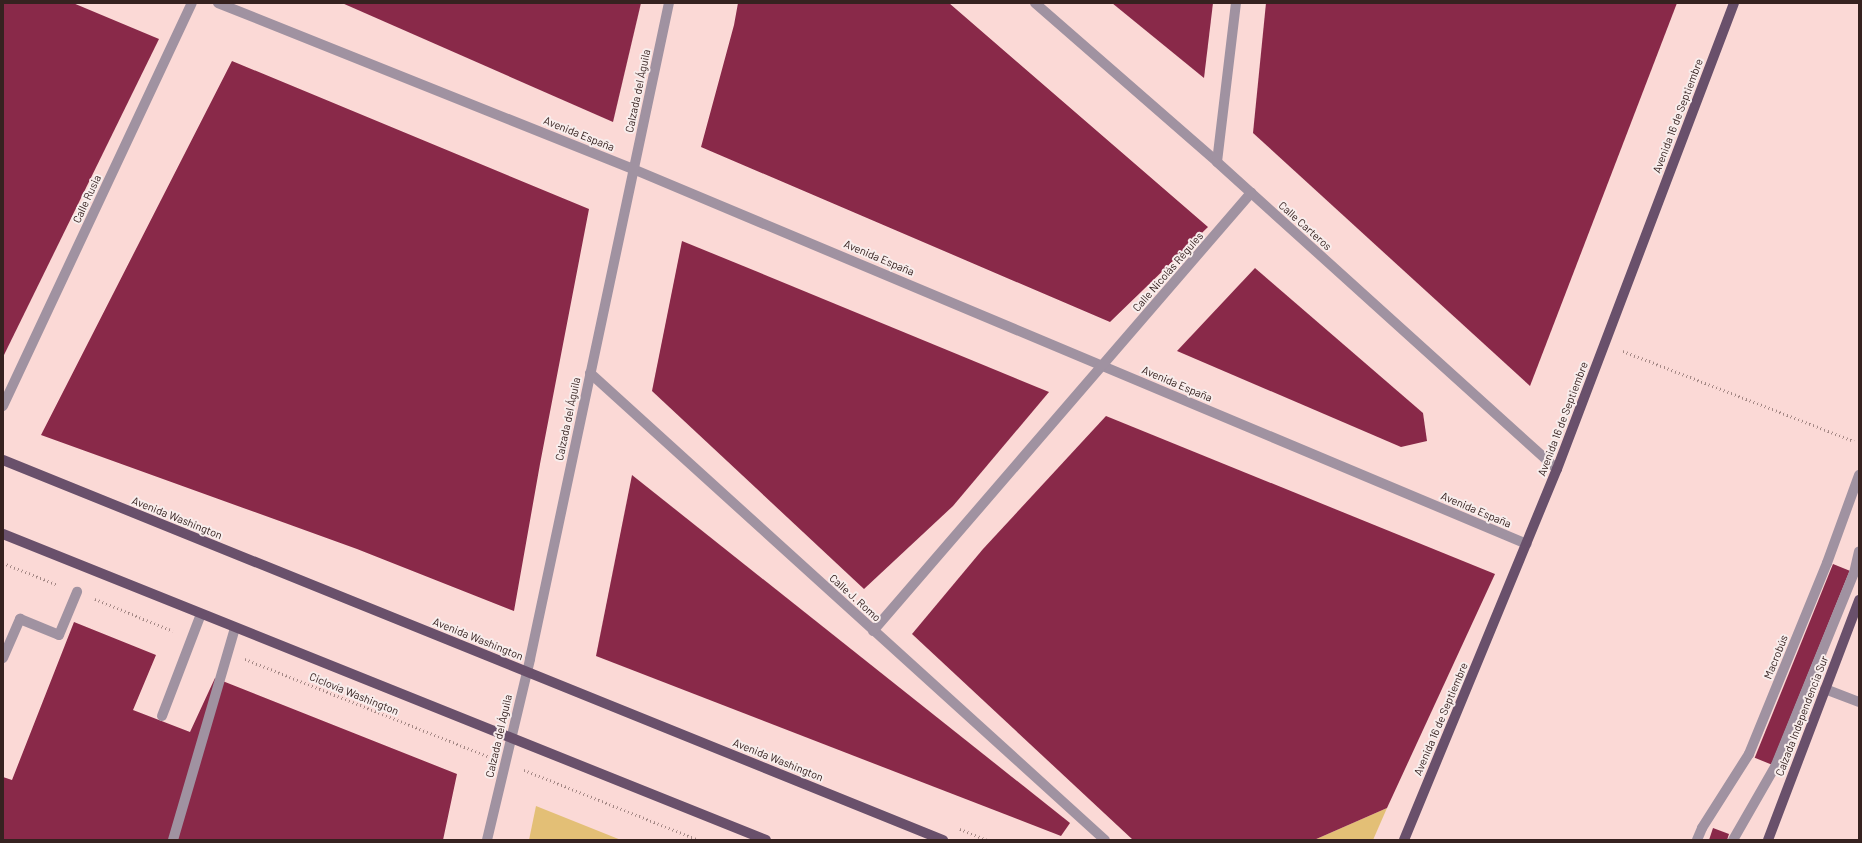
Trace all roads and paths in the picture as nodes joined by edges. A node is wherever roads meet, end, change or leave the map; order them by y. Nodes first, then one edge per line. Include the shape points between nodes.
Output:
1 (192, 3) edge
2 (218, 3) edge
3 (669, 3) edge
4 (1035, 3) edge
5 (1236, 3) edge
6 (1734, 3) edge
7 (1217, 162) junction
8 (633, 168) junction
9 (1251, 194) junction
10 (1604, 344) junction
11 (1103, 366) junction
12 (590, 373) junction
13 (3, 406) edge
14 (1854, 440) dead end
15 (3, 460) edge
16 (1557, 469) junction
17 (1859, 475) edge
18 (3, 534) edge
19 (1527, 544) junction
20 (1859, 552) edge
21 (3, 563) edge
22 (77, 592) junction
23 (1859, 600) edge
24 (201, 614) junction
25 (235, 628) junction
26 (873, 631) junction
27 (192, 638) junction
28 (227, 652) junction
29 (3, 658) edge
30 (526, 672) junction
31 (1825, 688) junction
32 (1859, 702) edge
33 (162, 716) dead end
34 (512, 739) junction
35 (506, 763) junction
36 (1409, 828) junction
37 (173, 840) edge
38 (487, 840) edge
39 (699, 840) edge
40 (766, 840) edge
41 (943, 840) edge
42 (1105, 840) edge
43 (1404, 840) edge
44 (1410, 840) edge
45 (1697, 840) edge
46 (1733, 840) edge
47 (1768, 840) edge

1 - 13 street, Calle Rusia
2 - 8 street, Avenida España
3 - 8 street, Calzada del Águila
4 - 7 street, Calle Carteros
5 - 7 street
6 - 10 main road, Avenida 16 de Septiembre
7 - 9 street, Calle Carteros
8 - 11 street, Avenida España
8 - 12 street, Calzada del Águila
9 - 11 street, Calle Nicolás Régules
9 - 16 street, Calle Carteros
10 - 14 path
10 - 16 main road, Avenida 16 de Septiembre
11 - 19 street, Avenida España
11 - 26 street, Calle Nicolás Régules
12 - 26 street, Calle J. Romo
12 - 30 street, Calzada del Águila
15 - 30 main road, Avenida Washington
16 - 19 main road, Avenida 16 de Septiembre
17 - 45 street, Macrobús via 1827,563 1749,754
18 - 24 main road
19 - 36 main road, Avenida 16 de Septiembre
20 - 46 street via 1854,573 1776,765
21 - 22 path
22 - 27 path
22 - 29 street via 59,635 20,619
23 - 31 main road, Calzada Independencia Sur
24 - 25 main road
24 - 27 street
25 - 28 street
25 - 34 main road
26 - 42 street, Calle J. Romo
27 - 33 street
28 - 35 path, Ciclovía Washington
28 - 37 street
30 - 34 street, Calzada del Águila
30 - 41 main road, Avenida Washington
31 - 32 street
31 - 47 main road, Calzada Independencia Sur
34 - 35 street, Calzada del Águila
34 - 40 main road
35 - 38 street, Calzada del Águila
35 - 39 path, Ciclovía Washington
36 - 43 main road, Avenida 16 de Septiembre
36 - 44 main road

